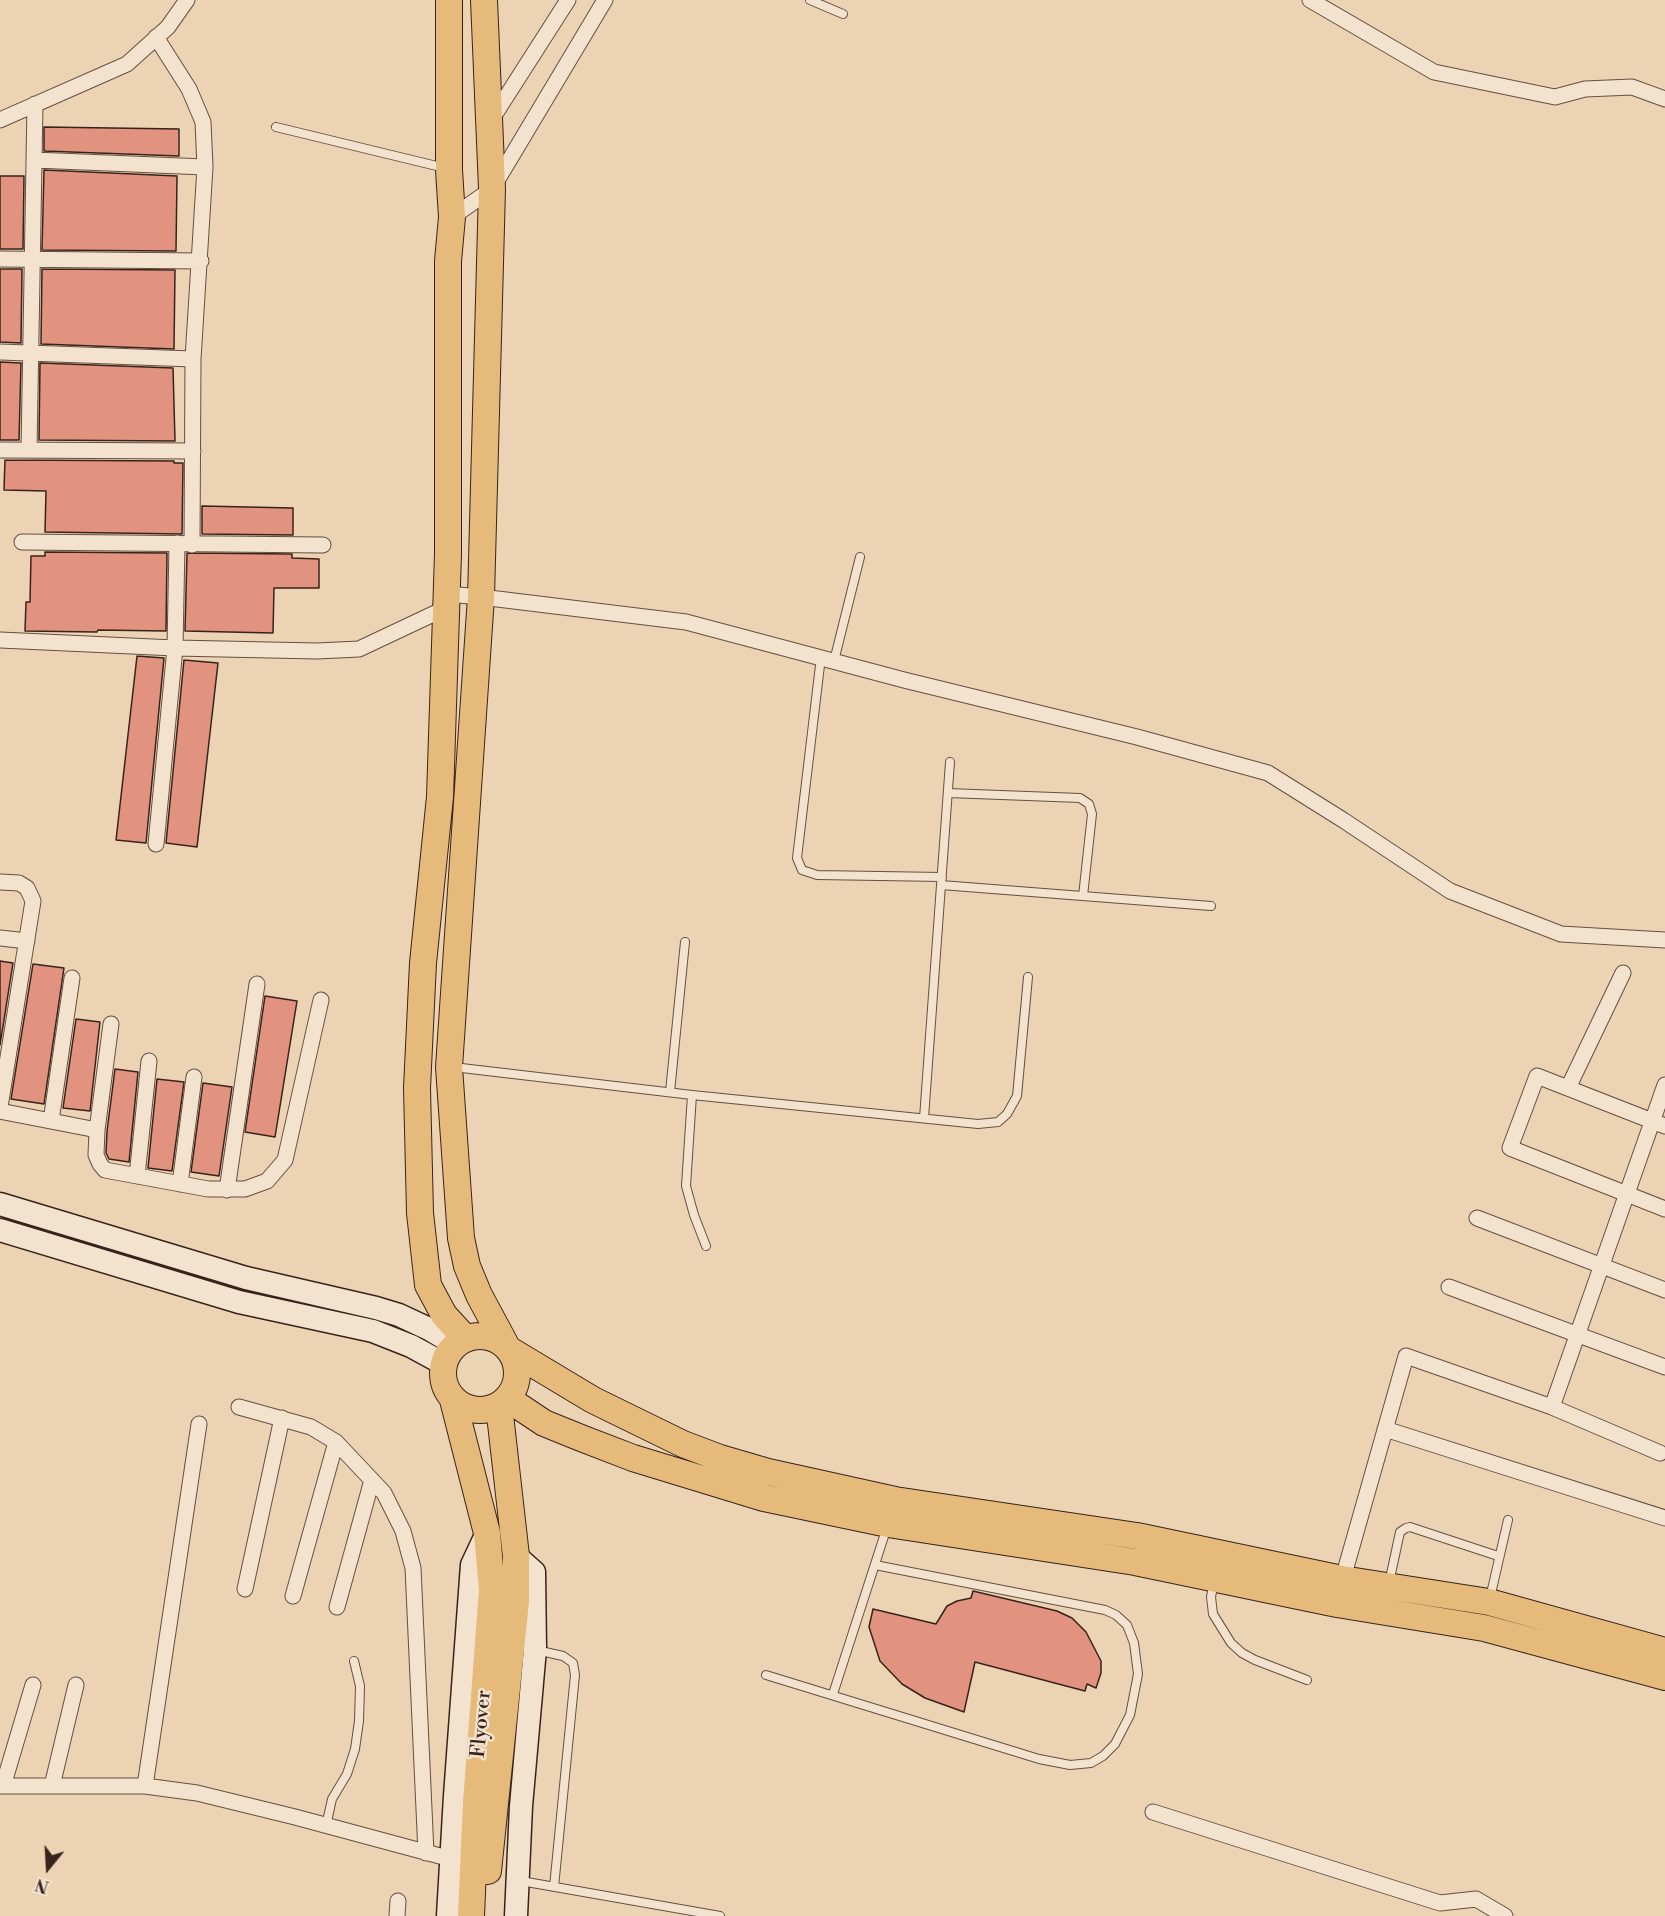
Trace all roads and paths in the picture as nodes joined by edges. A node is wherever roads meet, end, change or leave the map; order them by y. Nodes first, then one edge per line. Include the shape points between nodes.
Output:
1 (187, 0) edge
2 (449, 0) edge
3 (484, 0) edge
4 (568, 0) edge
5 (605, 0) edge
6 (810, 0) edge
7 (1310, 0) edge
8 (843, 14) dead end
9 (156, 37) junction
10 (1665, 99) edge
11 (35, 104) junction
12 (0, 120) edge
13 (489, 125) junction
14 (276, 127) dead end
15 (34, 160) junction
16 (205, 167) junction
17 (449, 170) junction
18 (492, 189) junction
19 (452, 217) junction
20 (0, 259) edge
21 (32, 260) junction
22 (201, 261) junction
23 (0, 352) edge
24 (29, 354) junction
25 (193, 359) junction
26 (0, 450) edge
27 (29, 450) junction
28 (193, 451) junction
29 (22, 542) dead end
30 (184, 544) junction
31 (323, 545) dead end
32 (860, 557) dead end
33 (481, 597) junction
34 (446, 601) junction
35 (0, 640) edge
36 (175, 648) junction
37 (828, 659) junction
38 (950, 762) dead end
39 (948, 793) junction
40 (156, 844) dead end
41 (941, 881) junction
42 (0, 882) edge
43 (1083, 896) junction
44 (1211, 906) dead end
45 (0, 938) edge
46 (1665, 940) edge
47 (27, 941) junction
48 (685, 942) dead end
49 (1623, 973) dead end
50 (1028, 977) dead end
51 (72, 978) dead end
52 (257, 984) dead end
53 (321, 999) dead end
54 (111, 1024) dead end
55 (148, 1061) dead end
56 (449, 1067) junction
57 (194, 1077) dead end
58 (1665, 1085) edge
59 (1568, 1089) junction
60 (670, 1092) junction
61 (692, 1095) junction
62 (0, 1109) edge
63 (924, 1118) junction
64 (51, 1121) junction
65 (1659, 1124) edge
66 (97, 1130) junction
67 (137, 1176) junction
68 (180, 1184) junction
69 (227, 1190) junction
70 (1627, 1194) junction
71 (0, 1204) edge
72 (1665, 1209) edge
73 (1477, 1218) dead end
74 (0, 1230) edge
75 (706, 1246) dead end
76 (1601, 1267) junction
77 (1449, 1287) dead end
78 (1665, 1290) edge
79 (1578, 1334) junction
80 (455, 1349) junction
81 (508, 1349) junction
82 (1665, 1367) edge
83 (453, 1400) junction
84 (503, 1402) junction
85 (239, 1407) dead end
86 (1552, 1407) junction
87 (282, 1418) junction
88 (200, 1424) dead end
89 (1385, 1430) junction
90 (336, 1442) junction
91 (1660, 1453) dead end
92 (372, 1480) junction
93 (891, 1512) junction
94 (1665, 1518) edge
95 (1508, 1520) dead end
96 (487, 1533) junction
97 (516, 1556) junction
98 (1498, 1556) junction
99 (875, 1565) junction
100 (1218, 1566) junction
101 (1342, 1579) junction
102 (1389, 1586) junction
103 (245, 1589) dead end
104 (293, 1596) dead end
105 (1337, 1604) junction
106 (337, 1607) dead end
107 (1487, 1615) junction
108 (535, 1649) junction
109 (1665, 1651) edge
110 (354, 1661) dead end
111 (766, 1675) dead end
112 (1665, 1677) edge
113 (1307, 1680) dead end
114 (33, 1685) dead end
115 (76, 1685) dead end
116 (833, 1694) junction
117 (2, 1786) edge
118 (52, 1786) junction
119 (145, 1786) junction
120 (1153, 1812) dead end
121 (326, 1826) junction
122 (426, 1853) junction
123 (451, 1860) junction
124 (517, 1880) junction
125 (554, 1887) junction
126 (448, 1916) edge
127 (471, 1916) edge
128 (488, 1916) edge
129 (516, 1916) edge
130 (720, 1916) edge
131 (1504, 1916) edge

1 - 9 street
2 - 17 main road
3 - 13 main road
4 - 13 street
5 - 18 street
6 - 8 lane
7 - 10 street via 1434,72 1555,97 1585,89 1632,87
9 - 11 street via 127,64
9 - 16 street via 189,89 203,122
11 - 12 street
11 - 15 street
13 - 18 main road
14 - 17 lane
15 - 16 street
15 - 21 street
16 - 22 street
17 - 19 main road
18 - 19 street
18 - 33 main road
19 - 34 main road via 448,261
20 - 21 street
21 - 22 street
21 - 24 street
22 - 25 street
23 - 24 street
24 - 25 street
24 - 27 street
25 - 28 street
26 - 27 street
27 - 28 street
28 - 30 street
29 - 30 street
30 - 31 street
30 - 36 street
32 - 37 lane
33 - 34 street
33 - 37 street via 686,622
33 - 56 main road
34 - 36 street via 359,649
34 - 80 main road via 440,797 423,963 418,1077 420,1212 428,1285 444,1315
35 - 36 street
36 - 40 street
37 - 41 lane via 797,858 802,870
37 - 46 street via 1268,773 1450,891 1561,934
38 - 39 lane
39 - 41 lane
39 - 43 lane via 1080,798 1089,804 1092,814
41 - 43 lane
41 - 63 lane
42 - 47 street via 19,883 31,894
43 - 44 lane
45 - 47 street
47 - 62 street
48 - 60 lane
49 - 59 street
50 - 63 lane via 1017,1096 1007,1114 998,1122 978,1124
51 - 64 street
52 - 69 street
53 - 69 street via 285,1160 267,1181
54 - 66 street
55 - 67 street
56 - 60 lane
56 - 81 main road via 461,1238 479,1295
57 - 68 street
58 - 65 street
59 - 65 street
59 - 70 street via 1537,1076 1510,1148
60 - 61 lane
61 - 63 lane
61 - 75 lane via 686,1186
62 - 64 street
64 - 66 street
65 - 70 street
66 - 67 street via 96,1155 105,1170
67 - 68 street
68 - 69 street
70 - 72 street
70 - 76 street
71 - 80 street via 246,1278 399,1315 429,1329
73 - 76 street
74 - 80 street via 239,1302 373,1331 411,1346
76 - 78 street
76 - 79 street
77 - 79 street
79 - 82 street
79 - 86 street
80 - 81 main road via 477,1336 489,1337
80 - 83 main road via 442,1377
81 - 84 main road via 514,1358 517,1379 514,1390
81 - 93 main road via 593,1400 683,1444
83 - 84 main road via 483,1411
83 - 96 main road, Flyover
84 - 93 main road via 544,1423 633,1458 764,1498
84 - 97 main road, Flyover
85 - 87 street
86 - 89 street via 1406,1356
86 - 91 street
87 - 90 street via 311,1426
87 - 103 street
88 - 119 street
89 - 94 street
89 - 101 street
90 - 92 street
90 - 104 street
92 - 106 street
92 - 122 street via 384,1493 403,1531 413,1569
93 - 99 lane
93 - 100 main road via 1137,1536
95 - 98 lane
96 - 123 street via 472,1565
96 - 127 main road, Flyover via 492,1590
97 - 108 street via 534,1572
97 - 128 main road, Flyover via 516,1601 488,1869
98 - 102 lane via 1406,1527 1400,1532
98 - 107 lane
99 - 116 lane
99 - 116 lane via 1116,1615 1126,1625 1134,1643 1138,1674 1130,1715 1104,1756 1091,1763 1070,1765 1039,1759
100 - 101 main road
100 - 105 main road
100 - 113 lane via 1211,1597 1213,1614 1232,1643 1255,1660
101 - 102 main road
101 - 105 street
102 - 107 main road
105 - 107 main road
107 - 109 main road
107 - 112 main road
108 - 124 street
108 - 125 lane via 563,1656 573,1663 575,1675
110 - 121 lane via 360,1686 355,1749 347,1774 332,1799
111 - 116 lane
114 - 117 street
115 - 118 street
117 - 118 street
118 - 119 street
119 - 121 street via 197,1793
120 - 131 street via 1440,1903 1476,1899
121 - 122 street
122 - 123 street
123 - 126 street
124 - 125 lane
124 - 129 street
125 - 130 lane

